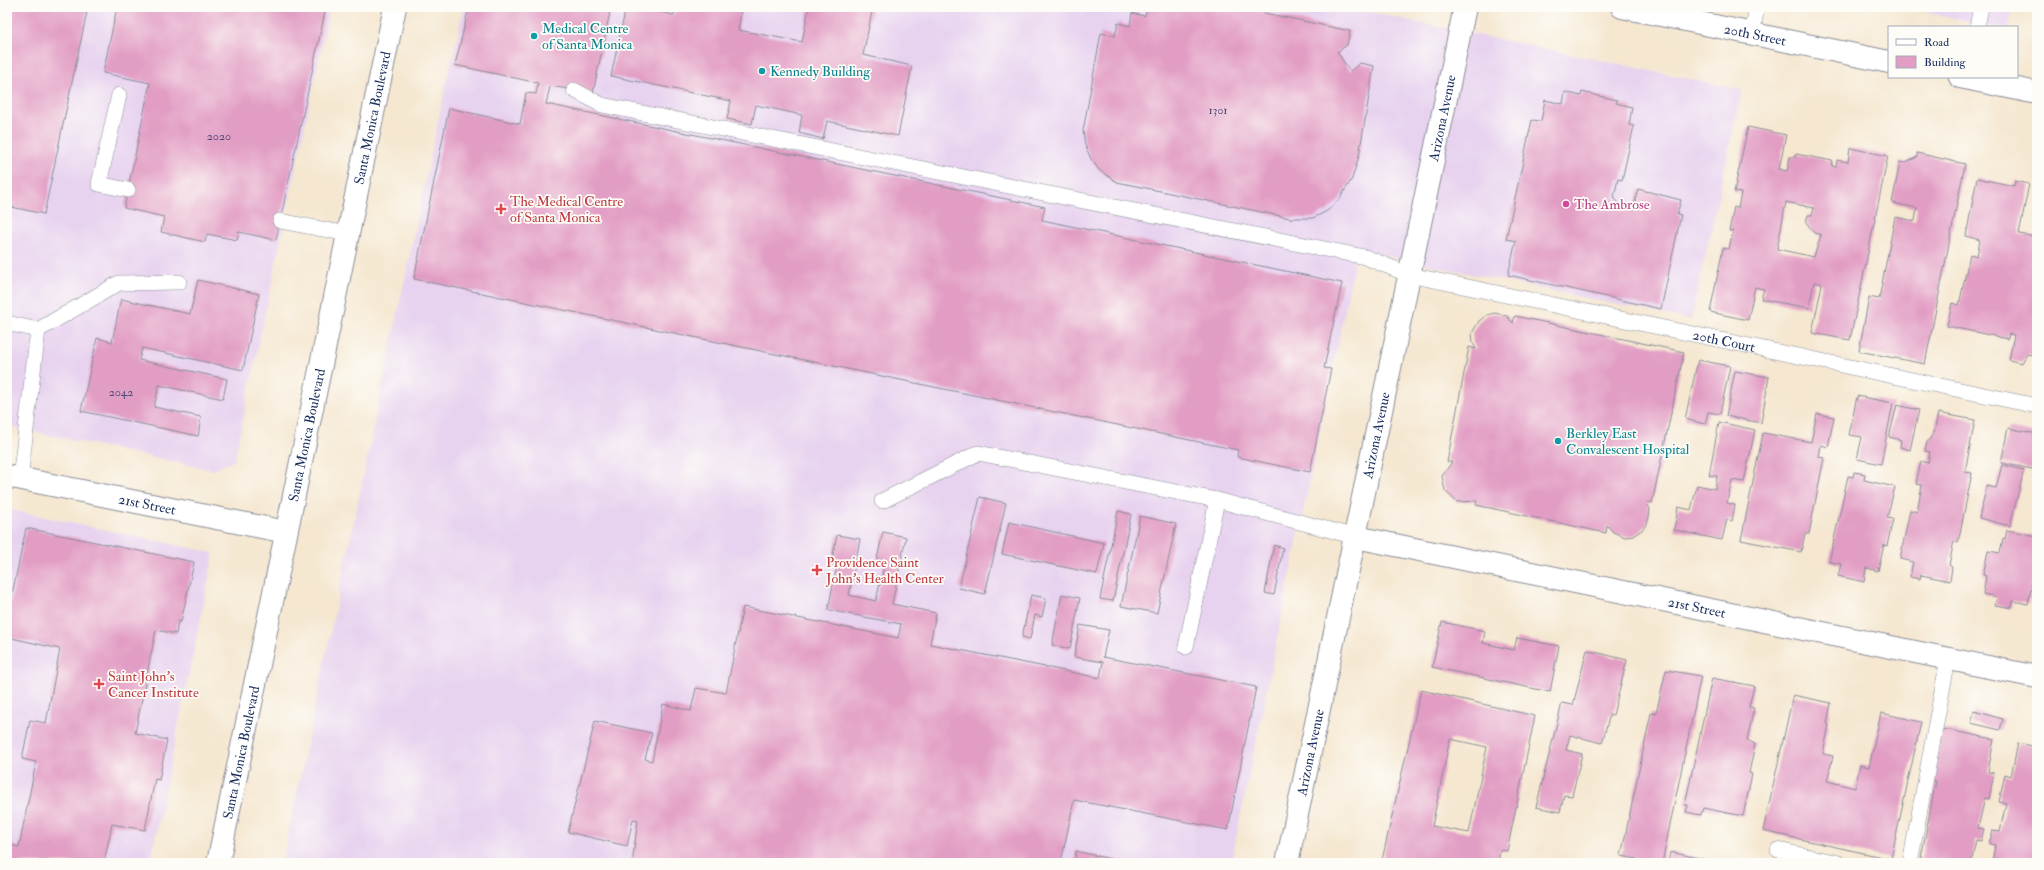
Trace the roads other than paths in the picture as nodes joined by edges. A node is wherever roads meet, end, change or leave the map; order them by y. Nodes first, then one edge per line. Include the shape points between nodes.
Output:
1 (395, 7) edge
2 (1465, 7) edge
3 (1622, 7) edge
4 (1757, 7) edge
5 (1981, 7) edge
6 (1977, 26) edge
7 (1752, 34) junction
8 (1888, 62) edge
9 (1969, 78) edge
10 (574, 90) dead end
11 (2037, 93) edge
12 (119, 95) dead end
13 (128, 190) dead end
14 (280, 220) dead end
15 (348, 234) junction
16 (1410, 275) junction
17 (179, 282) dead end
18 (7, 324) edge
19 (38, 330) junction
20 (2037, 406) edge
21 (14, 477) edge
22 (1217, 500) junction
23 (882, 501) dead end
24 (286, 532) junction
25 (1356, 536) junction
26 (1186, 647) dead end
27 (1948, 659) junction
28 (2037, 677) edge
29 (1778, 850) dead end
30 (218, 863) edge
31 (1288, 863) edge
32 (1839, 863) edge
33 (1910, 863) edge

1 - 15 street, Santa Monica Boulevard
2 - 16 street, Arizona Avenue
3 - 7 street, 20th Street
4 - 7 lane
5 - 6 lane
7 - 8 street, 20th Street
9 - 11 street
10 - 16 lane, 20th Court via 602,105 1364,257
12 - 13 lane via 98,184
14 - 15 lane
15 - 24 street, Santa Monica Boulevard
16 - 20 lane, 20th Court
16 - 25 street, Arizona Avenue
17 - 19 lane via 119,283
18 - 19 lane
19 - 21 lane
21 - 24 street, 21st Street
22 - 23 lane via 978,453
22 - 25 lane
22 - 26 lane
24 - 30 street, Santa Monica Boulevard
25 - 27 street, 21st Street
25 - 31 street, Arizona Avenue
27 - 28 street, 21st Street
27 - 33 lane
29 - 32 lane

